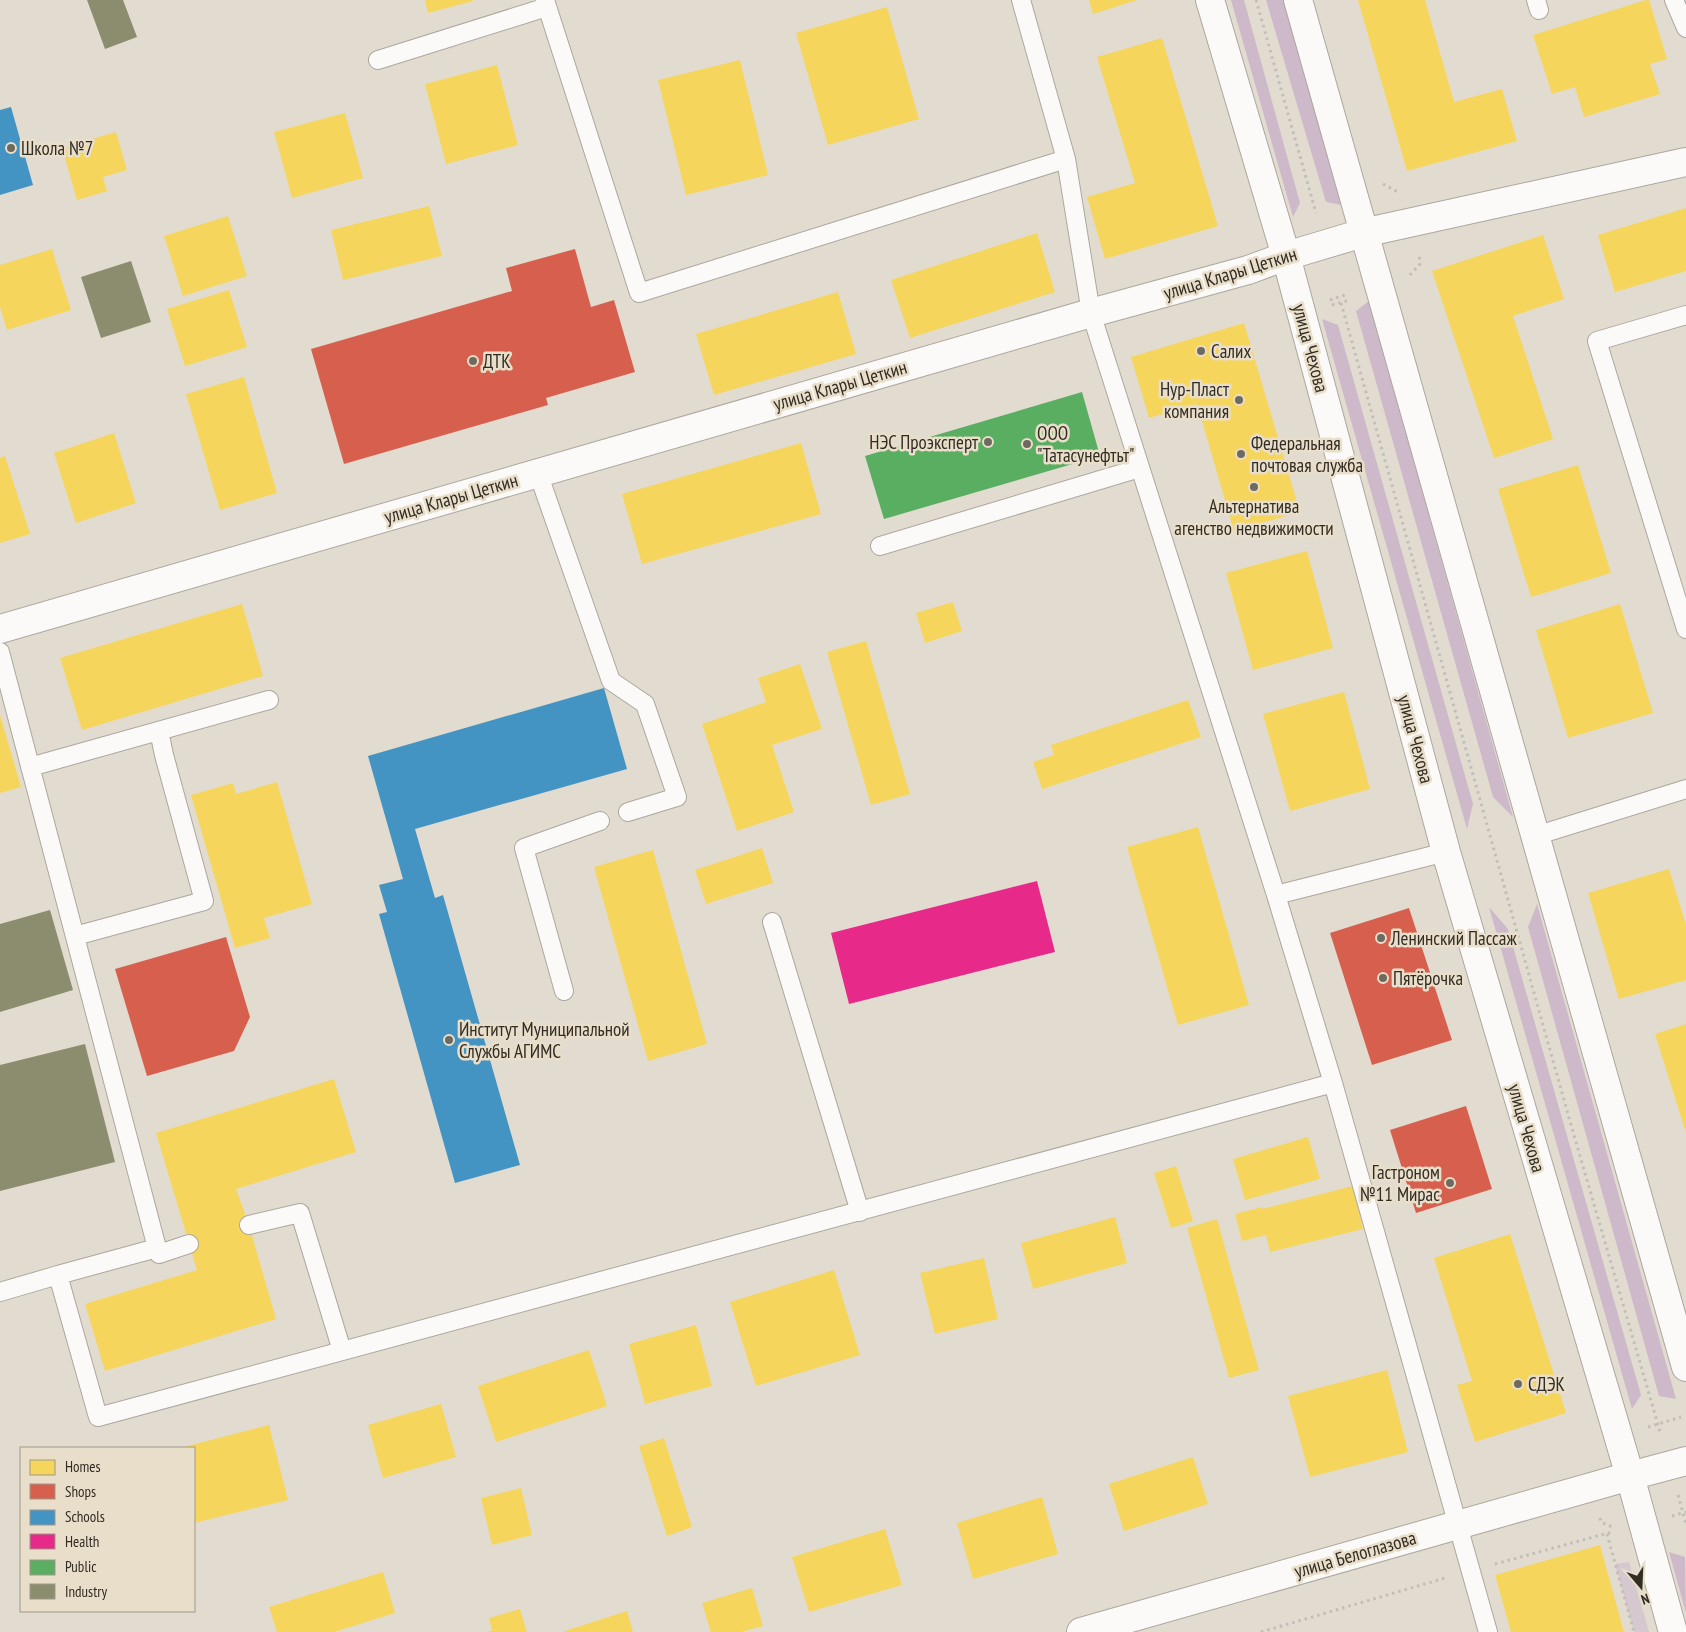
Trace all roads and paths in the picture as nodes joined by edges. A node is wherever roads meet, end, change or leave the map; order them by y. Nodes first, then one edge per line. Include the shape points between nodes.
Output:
1 (1021, 0) edge
2 (1210, 0) edge
3 (1256, 0) edge
4 (1298, 0) edge
5 (1674, 0) edge
6 (546, 3) edge
7 (1686, 28) edge
8 (378, 60) dead end
9 (1066, 159) junction
10 (1686, 162) edge
11 (1318, 217) dead end
12 (1363, 233) junction
13 (1286, 256) junction
14 (1356, 291) dead end
15 (1328, 300) dead end
16 (1341, 303) dead end
17 (1091, 313) junction
18 (1686, 315) edge
19 (1140, 468) junction
20 (538, 473) junction
21 (880, 546) dead end
22 (0, 629) edge
23 (1686, 629) edge
24 (0, 652) edge
25 (269, 700) dead end
26 (159, 731) junction
27 (30, 767) junction
28 (1686, 789) edge
29 (628, 812) dead end
30 (600, 820) dead end
31 (1535, 836) junction
32 (1446, 852) junction
33 (1276, 895) junction
34 (772, 922) dead end
35 (75, 936) junction
36 (564, 991) dead end
37 (1333, 1084) junction
38 (860, 1212) junction
39 (249, 1225) dead end
40 (189, 1244) dead end
41 (157, 1248) junction
42 (58, 1275) junction
43 (0, 1292) edge
44 (342, 1351) junction
45 (1686, 1367) edge
46 (1681, 1417) dead end
47 (1657, 1424) junction
48 (1661, 1438) dead end
49 (1686, 1461) edge
50 (1630, 1476) junction
51 (1676, 1490) dead end
52 (1458, 1524) junction
53 (1686, 1524) edge
54 (1620, 1530) dead end
55 (1607, 1534) junction
56 (1471, 1571) junction
57 (1081, 1632) edge
58 (1261, 1632) edge
59 (1488, 1632) edge
60 (1634, 1632) edge
61 (1672, 1632) edge

1 - 9 lane
2 - 13 main road, улица Чехова
3 - 11 path
4 - 12 main road
5 - 7 lane
6 - 8 lane
6 - 9 lane via 639,294
9 - 17 lane
10 - 12 main road, улица Клары Цеткин
12 - 13 main road, улица Клары Цеткин
12 - 31 main road
13 - 17 main road, улица Клары Цеткин via 1248,270
13 - 32 main road, улица Чехова
14 - 15 path
16 - 47 path
17 - 19 lane
17 - 20 main road, улица Клары Цеткин
18 - 23 lane via 1597,341
19 - 21 lane
19 - 33 lane
20 - 22 main road, улица Клары Цеткин
20 - 29 lane via 611,681 645,704 677,797
24 - 27 lane
25 - 26 lane
26 - 27 lane
26 - 35 lane via 204,901
27 - 35 lane
28 - 31 lane
30 - 36 lane via 524,848
31 - 45 main road
32 - 33 lane
32 - 50 main road, улица Чехова
33 - 37 lane
34 - 38 lane
35 - 41 lane
37 - 38 lane
37 - 52 lane
38 - 44 lane
39 - 44 lane via 300,1212
40 - 41 lane via 159,1254
41 - 42 lane
42 - 43 lane
42 - 44 lane via 98,1417
46 - 47 path
47 - 48 path
49 - 50 main road
50 - 52 main road, улица Белоглазова
50 - 61 main road, улица Чехова
51 - 53 path
52 - 56 lane
52 - 57 main road, улица Белоглазова
54 - 55 path
55 - 56 path
55 - 60 path
56 - 58 path
56 - 59 lane

